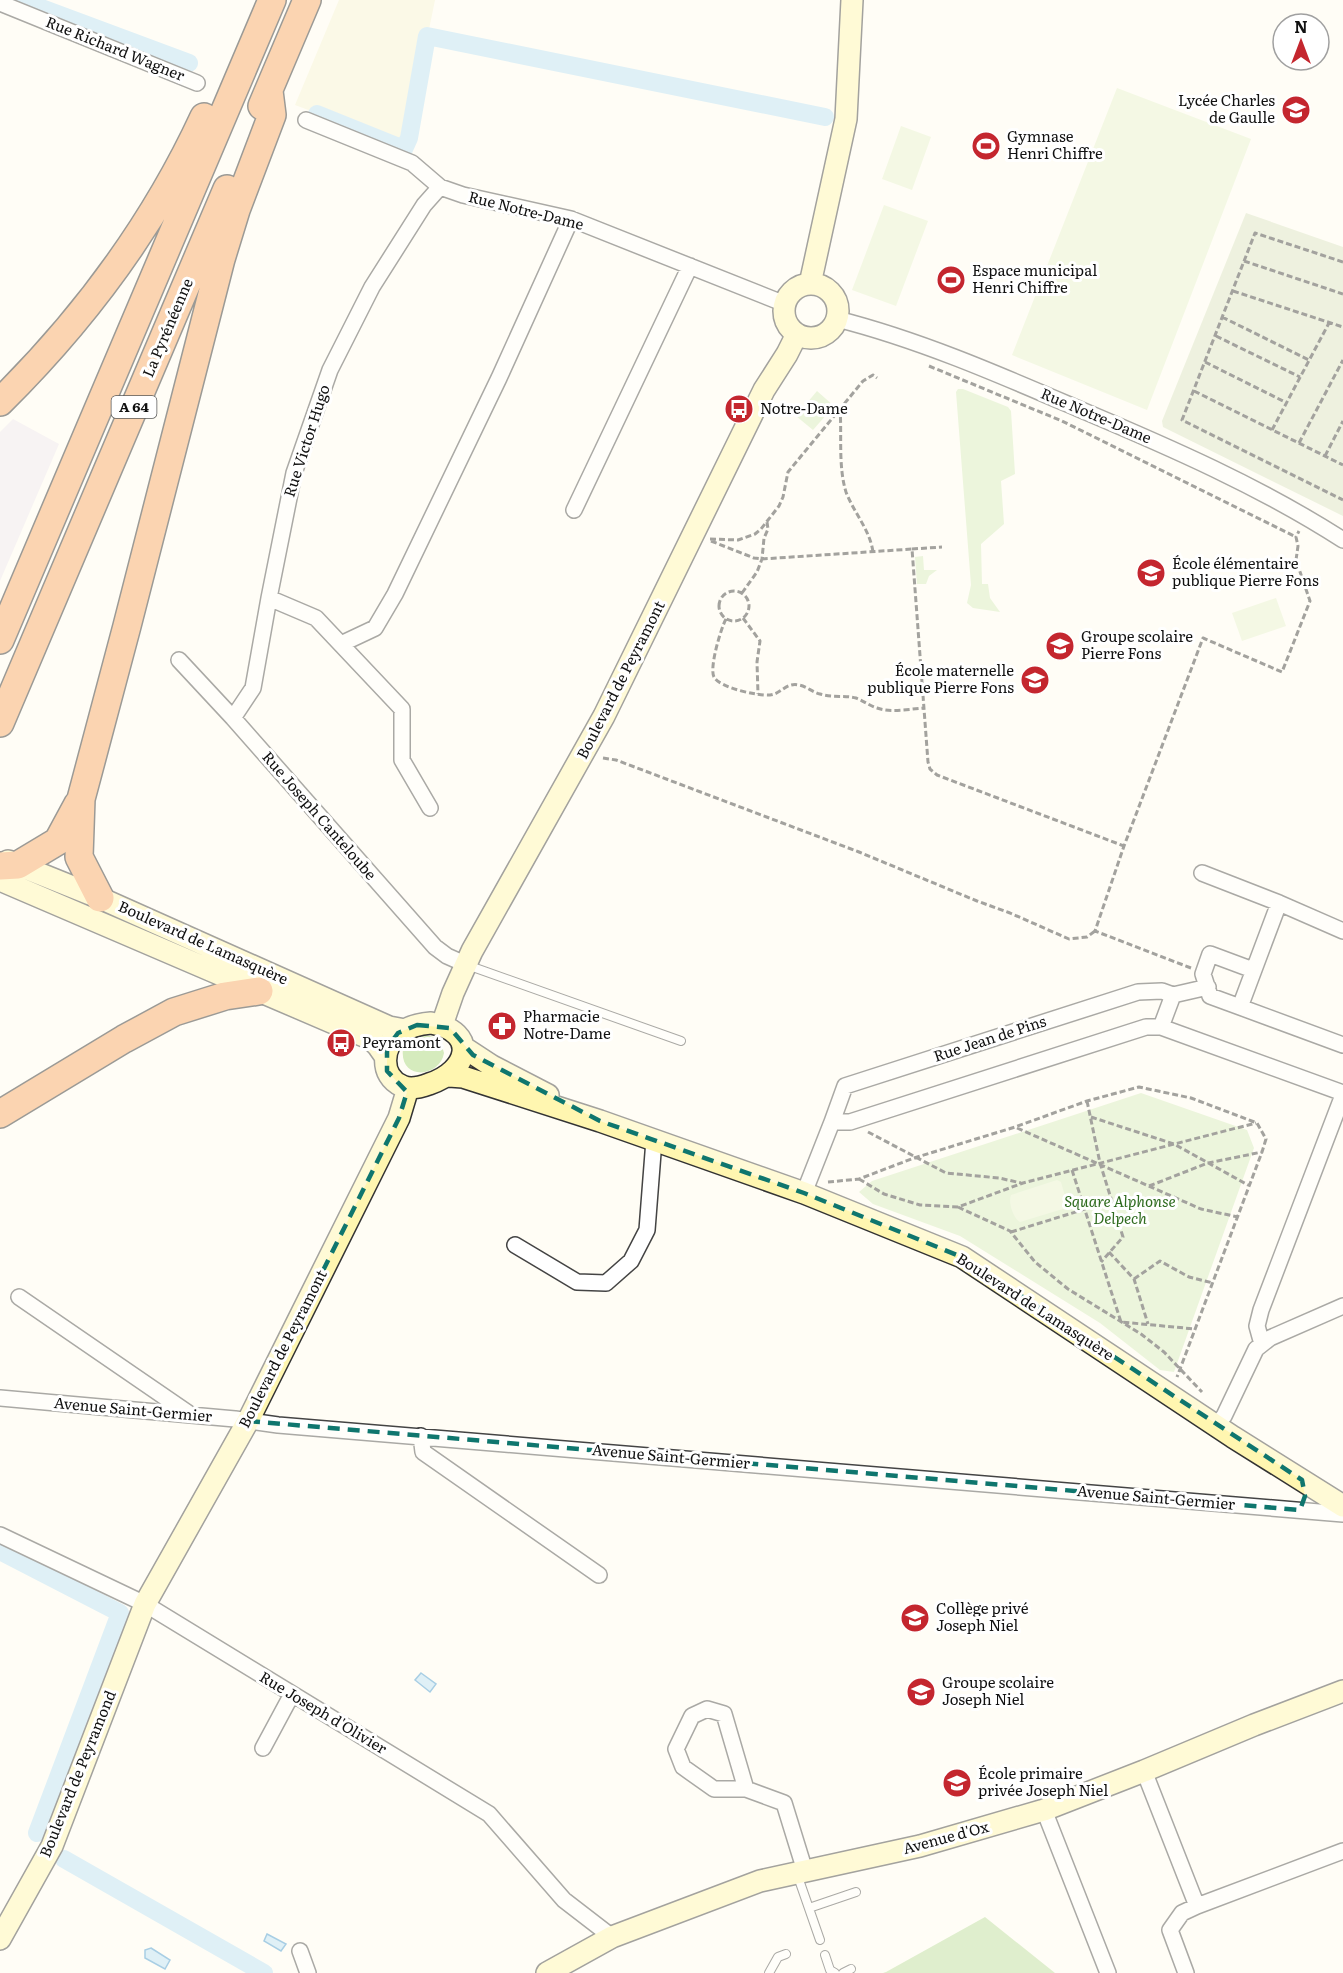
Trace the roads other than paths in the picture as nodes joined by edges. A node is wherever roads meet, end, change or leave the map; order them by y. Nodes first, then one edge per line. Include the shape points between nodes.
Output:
1 (308, 0) edge
2 (852, 0) edge
3 (0, 3) edge
4 (267, 11) edge
5 (197, 83) dead end
6 (269, 91) junction
7 (306, 120) dead end
8 (440, 187) junction
9 (571, 219) junction
10 (690, 266) junction
11 (810, 284) junction
12 (785, 304) junction
13 (837, 319) junction
14 (797, 334) junction
15 (0, 402) edge
16 (574, 510) dead end
17 (1343, 540) edge
18 (269, 598) junction
19 (0, 640) edge
20 (341, 644) junction
21 (179, 660) dead end
22 (233, 718) junction
23 (0, 723) edge
24 (81, 799) junction
25 (430, 808) dead end
26 (4, 867) edge
27 (1202, 873) dead end
28 (100, 898) junction
29 (1279, 903) junction
30 (1343, 931) edge
31 (465, 964) junction
32 (1253, 970) junction
33 (1205, 980) junction
34 (259, 991) junction
35 (1173, 995) junction
36 (1240, 1007) junction
37 (442, 1025) junction
38 (1161, 1027) junction
39 (405, 1030) junction
40 (681, 1041) dead end
41 (1343, 1045) edge
42 (463, 1047) junction
43 (385, 1056) junction
44 (448, 1076) junction
45 (408, 1088) junction
46 (1343, 1094) edge
47 (0, 1114) edge
48 (600, 1121) junction
49 (832, 1122) junction
50 (654, 1140) junction
51 (806, 1188) junction
52 (515, 1245) dead end
53 (20, 1297) dead end
54 (1343, 1306) edge
55 (1262, 1344) junction
56 (0, 1398) edge
57 (191, 1415) junction
58 (248, 1421) junction
59 (1216, 1425) junction
60 (421, 1436) junction
61 (1302, 1480) junction
62 (1343, 1506) edge
63 (1300, 1510) junction
64 (1343, 1514) edge
65 (0, 1535) edge
66 (599, 1575) dead end
67 (145, 1604) junction
68 (1343, 1690) edge
69 (292, 1694) junction
70 (263, 1748) dead end
71 (1144, 1771) junction
72 (746, 1789) junction
73 (1044, 1810) junction
74 (1343, 1851) edge
75 (801, 1872) junction
76 (856, 1892) dead end
77 (1197, 1906) junction
78 (809, 1908) junction
79 (3, 1926) edge
80 (612, 1937) junction
81 (820, 1940) dead end
82 (300, 1951) dead end
83 (786, 1954) dead end
84 (825, 1954) dead end
85 (1181, 1972) edge
86 (308, 1973) edge
87 (546, 1973) edge
88 (769, 1973) edge
89 (835, 1973) edge
90 (1108, 1973) edge

1 - 6 highway, La Pyrénéenne / A 64
2 - 11 street via 846,119
3 - 5 street, Rue Richard Wagner
4 - 15 highway via 248,26 199,129 136,239 55,346
4 - 19 highway, A 64
6 - 23 highway, La Pyrénéenne / A 64
6 - 24 highway via 272,116 221,259
7 - 8 street, Rue Notre-Dame via 412,163
8 - 9 street, Rue Notre-Dame
8 - 18 street, Rue Victor Hugo via 424,205 372,287 330,370 294,473
9 - 10 street, Rue Notre-Dame
9 - 20 street via 395,594 375,628
10 - 12 street, Rue Notre-Dame
10 - 16 street
11 - 12 street via 795,290
11 - 13 street via 832,295
12 - 14 street via 786,320
13 - 14 street via 820,336
13 - 17 street, Rue Notre-Dame via 1014,381 1152,440 1306,517
14 - 31 street, Boulevard de Peyramont via 764,390 583,754
18 - 20 street via 316,618
18 - 22 street, Rue Victor Hugo via 253,688
20 - 25 street via 402,709 402,760
21 - 22 street, Rue Joseph Canteloube
22 - 31 street, Rue Joseph Canteloube via 435,947
24 - 26 highway via 58,841
24 - 28 highway via 79,857
26 - 28 street, Boulevard de Lamasquère
26 - 34 street, Boulevard de Lamasquère
27 - 29 street
28 - 39 street, Boulevard de Lamasquère via 389,1027
29 - 30 street
29 - 32 street
31 - 37 street, Boulevard de Peyramont
31 - 40 lane
32 - 33 street via 1210,954
32 - 36 street
33 - 35 street, Rue Jean de Pins
33 - 36 street via 1210,996
34 - 43 street, Boulevard de Lamasquère via 371,1039
34 - 47 highway via 225,996 174,1012
35 - 38 street
35 - 49 street, Rue Jean de Pins via 1162,991 1138,992 845,1086
36 - 41 street
37 - 39 street via 431,1023
37 - 42 street via 457,1034
38 - 46 street
38 - 49 street via 1146,1027 1104,1039 850,1122
39 - 43 street via 392,1040
42 - 44 street via 456,1070
42 - 48 street, Boulevard de Lamasquère
43 - 45 street via 392,1078
44 - 45 street
44 - 48 street, Boulevard de Lamasquère via 463,1077
45 - 58 street, Boulevard de Peyramont via 399,1118
46 - 55 street via 1261,1310 1257,1326
48 - 50 street, Boulevard de Lamasquère
49 - 51 street, Rue Jean de Pins
50 - 51 street, Boulevard de Lamasquère
50 - 52 street via 647,1230 631,1262 606,1283 577,1282
51 - 59 street, Boulevard de Lamasquère via 962,1257
53 - 57 street
54 - 55 street
55 - 59 street
56 - 57 street, Avenue Saint-Germier
57 - 58 street, Avenue Saint-Germier
58 - 60 street, Avenue Saint-Germier
58 - 67 street, Boulevard de Peyramont
59 - 61 street, Boulevard de Lamasquère
60 - 63 street, Avenue Saint-Germier
60 - 66 street via 423,1452
61 - 62 street, Boulevard de Lamasquère
61 - 63 street via 1305,1496
63 - 64 street, Avenue Saint-Germier
65 - 67 street, Rue Joseph d'Olivier
67 - 69 street, Rue Joseph d'Olivier
67 - 79 street, Boulevard de Peyramond via 52,1846
68 - 71 street, Avenue d'Ox
69 - 70 street
69 - 80 street, Rue Joseph d'Olivier via 489,1814 564,1900
71 - 73 street, Avenue d'Ox
71 - 77 street
72 - 72 street via 724,1714 707,1709 692,1716 676,1749 683,1767 714,1789
72 - 75 street via 784,1803
73 - 75 street, Avenue d'Ox via 920,1846
73 - 90 street
74 - 77 street
75 - 78 lane
75 - 80 street, Avenue d'Ox via 760,1881
76 - 78 lane
77 - 85 street via 1182,1913 1170,1930
78 - 81 lane
80 - 87 street, Avenue d'Ox
82 - 86 street
83 - 88 lane via 778,1957
84 - 89 lane via 830,1970

